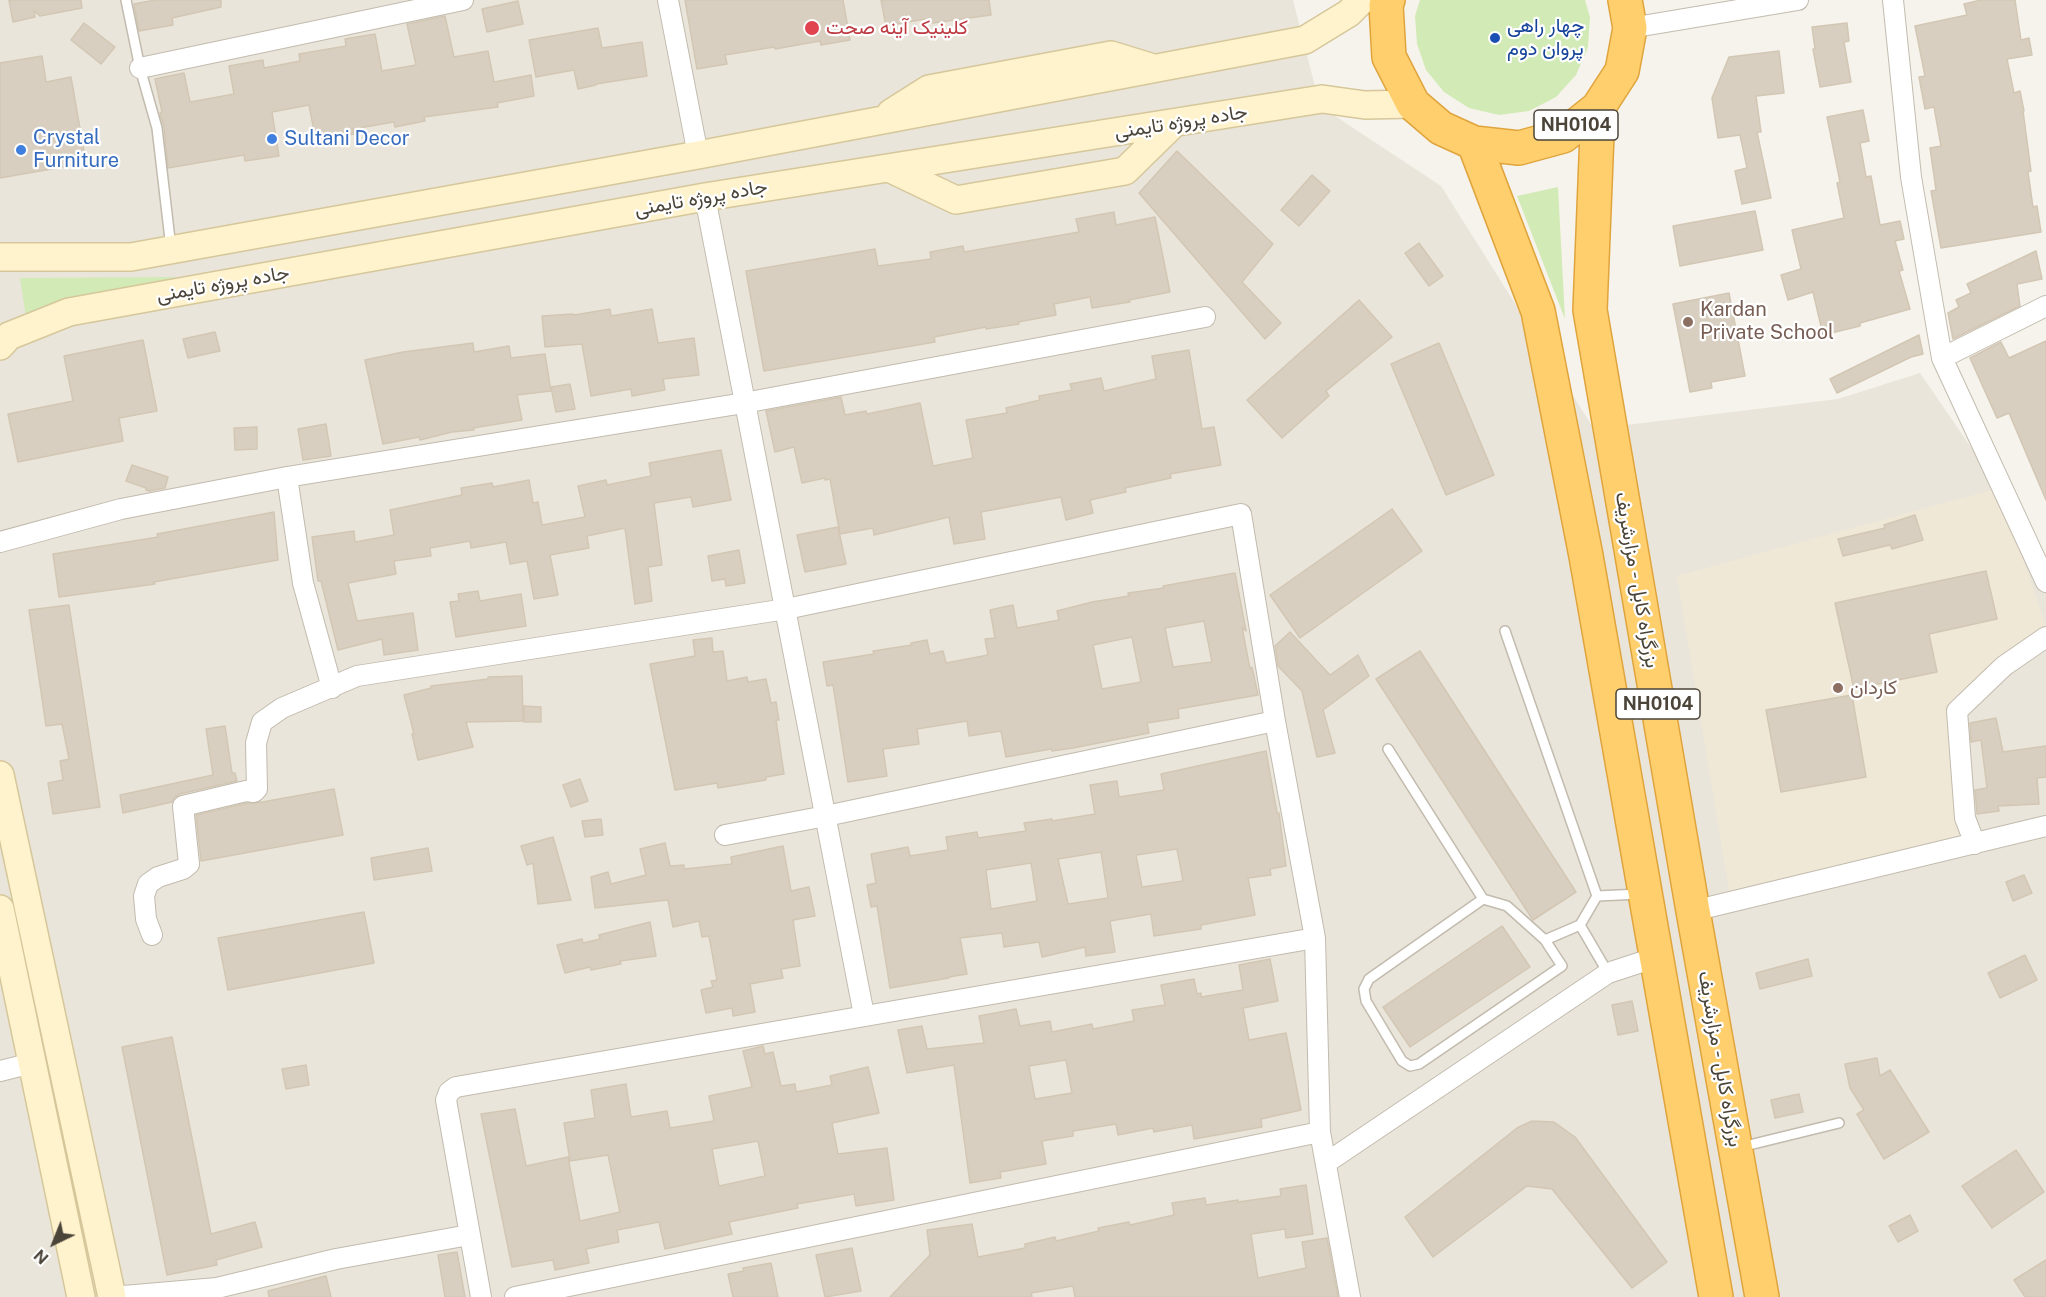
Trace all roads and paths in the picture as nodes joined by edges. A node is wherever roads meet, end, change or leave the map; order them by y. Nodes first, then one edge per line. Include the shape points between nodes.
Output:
1 (126, 0) edge
2 (463, 0) edge
3 (668, 0) edge
4 (1362, 0) edge
5 (1388, 0) edge
6 (1798, 0) edge
7 (1893, 0) edge
8 (1628, 14) edge
9 (140, 68) junction
10 (1413, 104) junction
11 (1598, 108) junction
12 (1174, 123) junction
13 (1474, 143) junction
14 (698, 155) junction
15 (889, 168) junction
16 (705, 197) junction
17 (171, 249) junction
18 (0, 257) edge
19 (2046, 306) edge
20 (1205, 317) dead end
21 (0, 346) edge
22 (1942, 358) junction
23 (744, 403) junction
24 (287, 477) junction
25 (0, 542) edge
26 (2046, 582) edge
27 (786, 609) junction
28 (1505, 631) dead end
29 (2046, 637) edge
30 (332, 688) junction
31 (1275, 721) junction
32 (1388, 749) dead end
33 (0, 775) edge
34 (826, 816) junction
35 (2046, 826) edge
36 (725, 835) dead end
37 (1975, 844) junction
38 (1646, 894) junction
39 (1597, 896) junction
40 (1483, 898) junction
41 (0, 909) edge
42 (1693, 911) junction
43 (1580, 925) junction
44 (152, 935) dead end
45 (1315, 938) junction
46 (1545, 940) junction
47 (1657, 957) junction
48 (1608, 973) junction
49 (864, 1015) junction
50 (32, 1063) junction
51 (0, 1071) edge
52 (1839, 1123) dead end
53 (1320, 1132) junction
54 (1736, 1148) junction
55 (1326, 1163) junction
56 (469, 1234) junction
57 (81, 1297) edge
58 (112, 1297) edge
59 (481, 1297) edge
60 (515, 1297) edge
61 (1350, 1297) edge
62 (1716, 1297) edge
63 (1762, 1297) edge

1 - 9 lane
2 - 9 street
3 - 14 street
4 - 14 main road via 1349,13 1305,40
5 - 10 highway, NH0104 via 1389,57
6 - 8 street
7 - 22 street via 1911,177
8 - 11 highway, NH0104 via 1622,71
9 - 17 lane via 157,128
10 - 12 main road, جاده پروژه تایمنی via 1365,105 1322,99
10 - 13 highway, NH0104 via 1441,128
11 - 13 highway, NH0104 via 1563,136 1519,148
11 - 42 highway, بزرگراه کابل - مزارشریف / NH0104 via 1590,310
12 - 15 main road, جاده پروژه تایمنی
12 - 15 main road via 1125,171 956,200
13 - 38 highway, NH0104 via 1538,311
14 - 17 main road
15 - 16 main road, جاده پروژه تایمنی
16 - 21 main road, جاده پروژه تایمنی via 69,312 9,336
16 - 23 street
17 - 18 main road via 131,256
19 - 22 street
20 - 23 street
22 - 26 street
23 - 24 street
23 - 27 street
24 - 25 street via 121,509
24 - 30 street via 303,583
27 - 30 street via 357,676
27 - 31 street via 1241,514
27 - 34 street
28 - 39 lane
29 - 37 street via 2004,666 1957,711 1965,819
30 - 44 street via 282,708 262,722 256,743 254,792 183,806 189,864 148,884 144,896
31 - 34 street
31 - 45 street
32 - 40 lane
33 - 58 main road
34 - 36 street
34 - 49 street
35 - 37 street
37 - 42 street
38 - 39 lane
38 - 47 highway, NH0104
39 - 43 lane
40 - 46 lane via 1507,906
40 - 46 lane via 1369,979 1364,989 1366,1001 1402,1061 1410,1066 1419,1064 1562,966
41 - 50 main road
42 - 54 highway, بزرگراه کابل - مزارشریف / NH0104
43 - 46 lane
43 - 48 lane
45 - 49 street
45 - 53 street
47 - 48 street
47 - 62 highway, NH0104
48 - 55 street
49 - 56 street via 456,1086 446,1100
50 - 51 street
50 - 57 main road
52 - 54 lane
53 - 55 street
53 - 60 street
54 - 63 highway, بزرگراه کابل - مزارشریف / NH0104
55 - 61 street
56 - 58 street via 336,1259 217,1288
56 - 59 street

